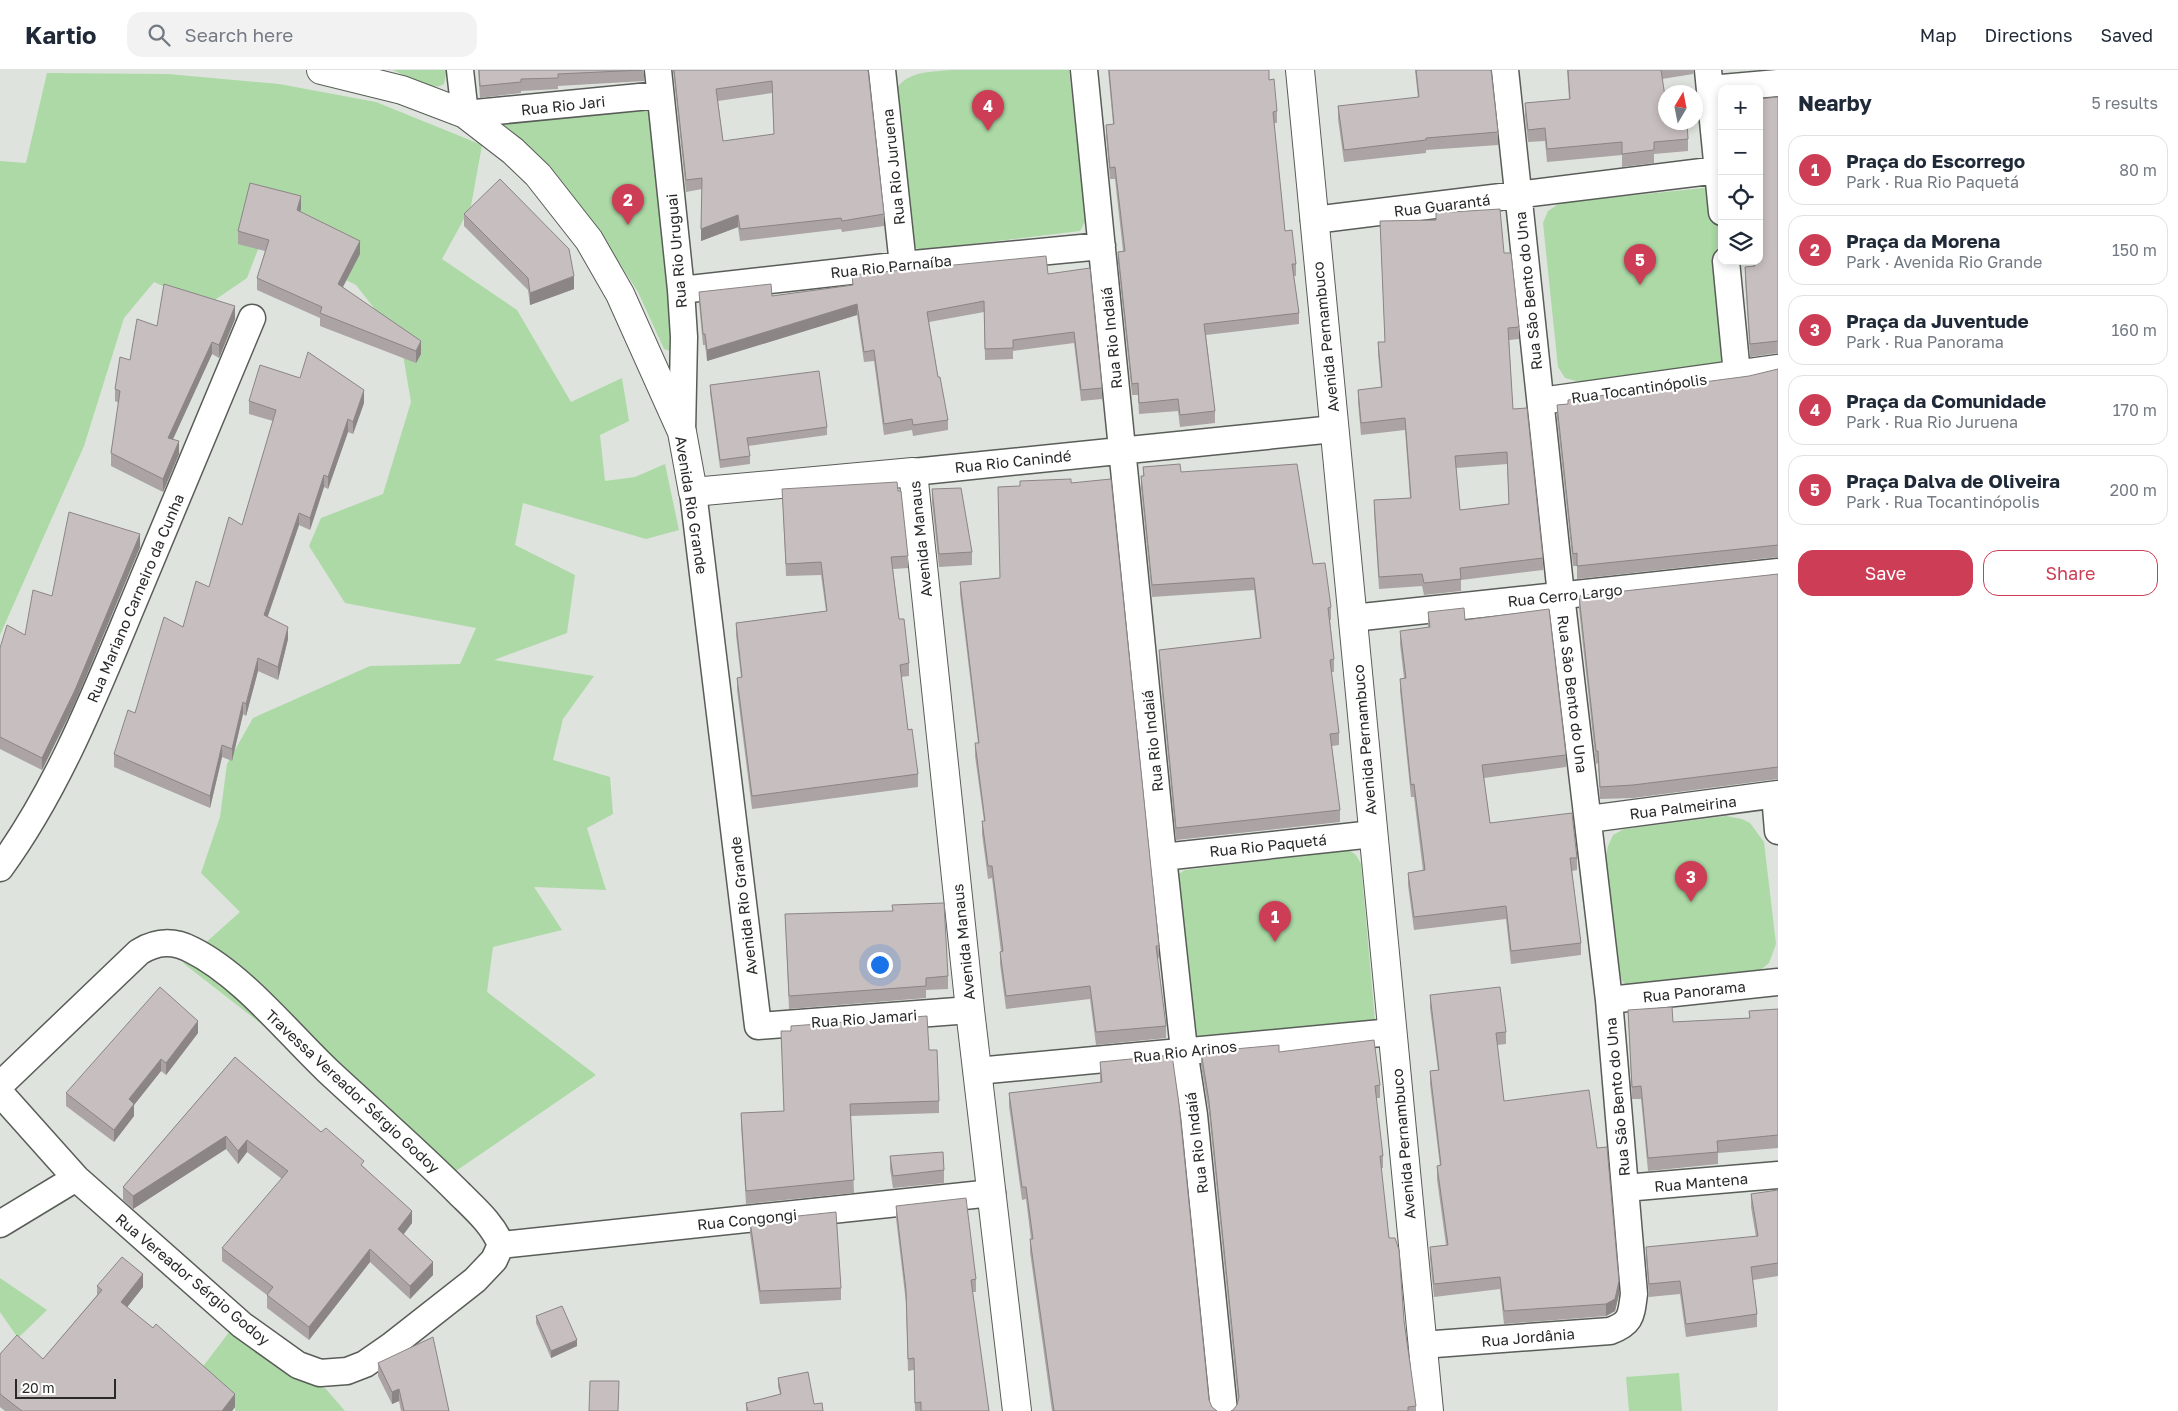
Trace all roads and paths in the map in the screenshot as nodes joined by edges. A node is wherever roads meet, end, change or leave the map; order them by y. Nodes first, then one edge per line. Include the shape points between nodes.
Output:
1 (321, 70) edge
2 (460, 70) edge
3 (882, 70) edge
4 (1084, 70) edge
5 (1300, 70) edge
6 (1505, 70) edge
7 (1709, 79) edge
8 (659, 82) edge
9 (1778, 82) edge
10 (465, 114) junction
11 (1718, 170) joint
12 (1517, 196) junction
13 (1314, 220) junction
14 (1102, 246) junction
15 (903, 264) junction
16 (1726, 265) edge
17 (681, 290) junction
18 (252, 318) dead end
19 (1778, 368) edge
20 (1737, 374) junction
21 (1540, 401) junction
22 (1334, 430) junction
23 (682, 432) junction
24 (1122, 450) junction
25 (913, 472) junction
26 (693, 492) junction
27 (1778, 572) edge
28 (1561, 595) junction
29 (1353, 618) junction
30 (1776, 794) edge
31 (1589, 819) junction
32 (1778, 831) edge
33 (1374, 834) junction
34 (1163, 857) junction
35 (0, 868) edge
36 (1778, 982) edge
37 (1609, 1000) junction
38 (970, 1010) junction
39 (758, 1026) joint
40 (1392, 1032) junction
41 (1184, 1050) junction
42 (977, 1071) junction
43 (0, 1085) edge
44 (0, 1092) edge
45 (1778, 1175) edge
46 (76, 1178) junction
47 (1624, 1188) junction
48 (992, 1193) junction
49 (0, 1224) edge
50 (501, 1245) junction
51 (1630, 1318) joint
52 (1422, 1345) junction
53 (1017, 1411) edge
54 (1224, 1411) edge
55 (1429, 1411) edge

1 - 10 main road, Avenida Rio Grande via 402,90
2 - 10 street
3 - 15 street, Rua Rio Juruena
4 - 14 street, Rua Rio Indaiá
5 - 13 main road, Avenida Pernambuco
6 - 12 street, Rua São Bento do Una
7 - 9 street
7 - 11 street
8 - 10 street, Rua Rio Jari
8 - 17 street, Rua Rio Uruguai
10 - 23 main road, Avenida Rio Grande via 513,150 538,175 589,240 620,294
11 - 12 street, Rua Guarantá
12 - 13 street, Rua Guarantá
12 - 21 street, Rua São Bento do Una
13 - 22 main road, Avenida Pernambuco
14 - 15 street, Rua Rio Parnaíba
14 - 24 street, Rua Rio Indaiá
15 - 17 street, Rua Rio Parnaíba
16 - 20 street
17 - 23 street, Rua Rio Uruguai via 684,337
18 - 35 street, Rua Mariano Carneiro da Cunha via 67,754 16,847
19 - 20 street, Rua Tocantinópolis
20 - 21 street, Rua Tocantinópolis
21 - 28 street, Rua São Bento do Una
22 - 24 street, Rua Rio Canindé
22 - 29 main road, Avenida Pernambuco
23 - 26 main road, Avenida Rio Grande
24 - 25 street, Rua Rio Canindé
24 - 34 street, Rua Rio Indaiá
25 - 26 main road, Rua Rio Canindé
25 - 38 main road, Avenida Manaus
26 - 39 street, Avenida Rio Grande
27 - 28 street, Rua Cerro Largo
28 - 29 street, Rua Cerro Largo
28 - 31 street, Rua São Bento do Una
29 - 33 main road, Avenida Pernambuco
30 - 31 street, Rua Palmeirina
30 - 32 street
31 - 37 street, Rua São Bento do Una
33 - 34 street, Rua Rio Paquetá
33 - 40 main road, Avenida Pernambuco
34 - 41 street, Rua Rio Indaiá
36 - 37 street, Rua Panorama
37 - 47 street, Rua São Bento do Una
38 - 39 street, Rua Rio Jamari
38 - 42 main road, Avenida Manaus
40 - 41 street, Rua Rio Arinos
40 - 52 main road, Avenida Pernambuco
41 - 42 street, Rua Rio Arinos
41 - 54 street, Rua Rio Indaiá via 1194,1115
42 - 48 main road, Avenida Manaus
43 - 50 street, Travessa Vereador Sérgio Godoy via 139,952 160,942 176,944 193,950 250,993 480,1214
44 - 46 street, Rua Vereador Sérgio Godoy
45 - 47 street, Rua Mantena
46 - 49 street
46 - 50 street, Rua Vereador Sérgio Godoy via 242,1325 298,1365 320,1373 348,1371 391,1346 475,1280 494,1260
47 - 51 street, Rua São Bento do Una via 1634,1294
48 - 50 street, Rua Congongi
48 - 53 main road, Avenida Manaus
51 - 52 street, Rua Jordânia via 1623,1326 1610,1330
52 - 55 main road, Avenida Pernambuco

